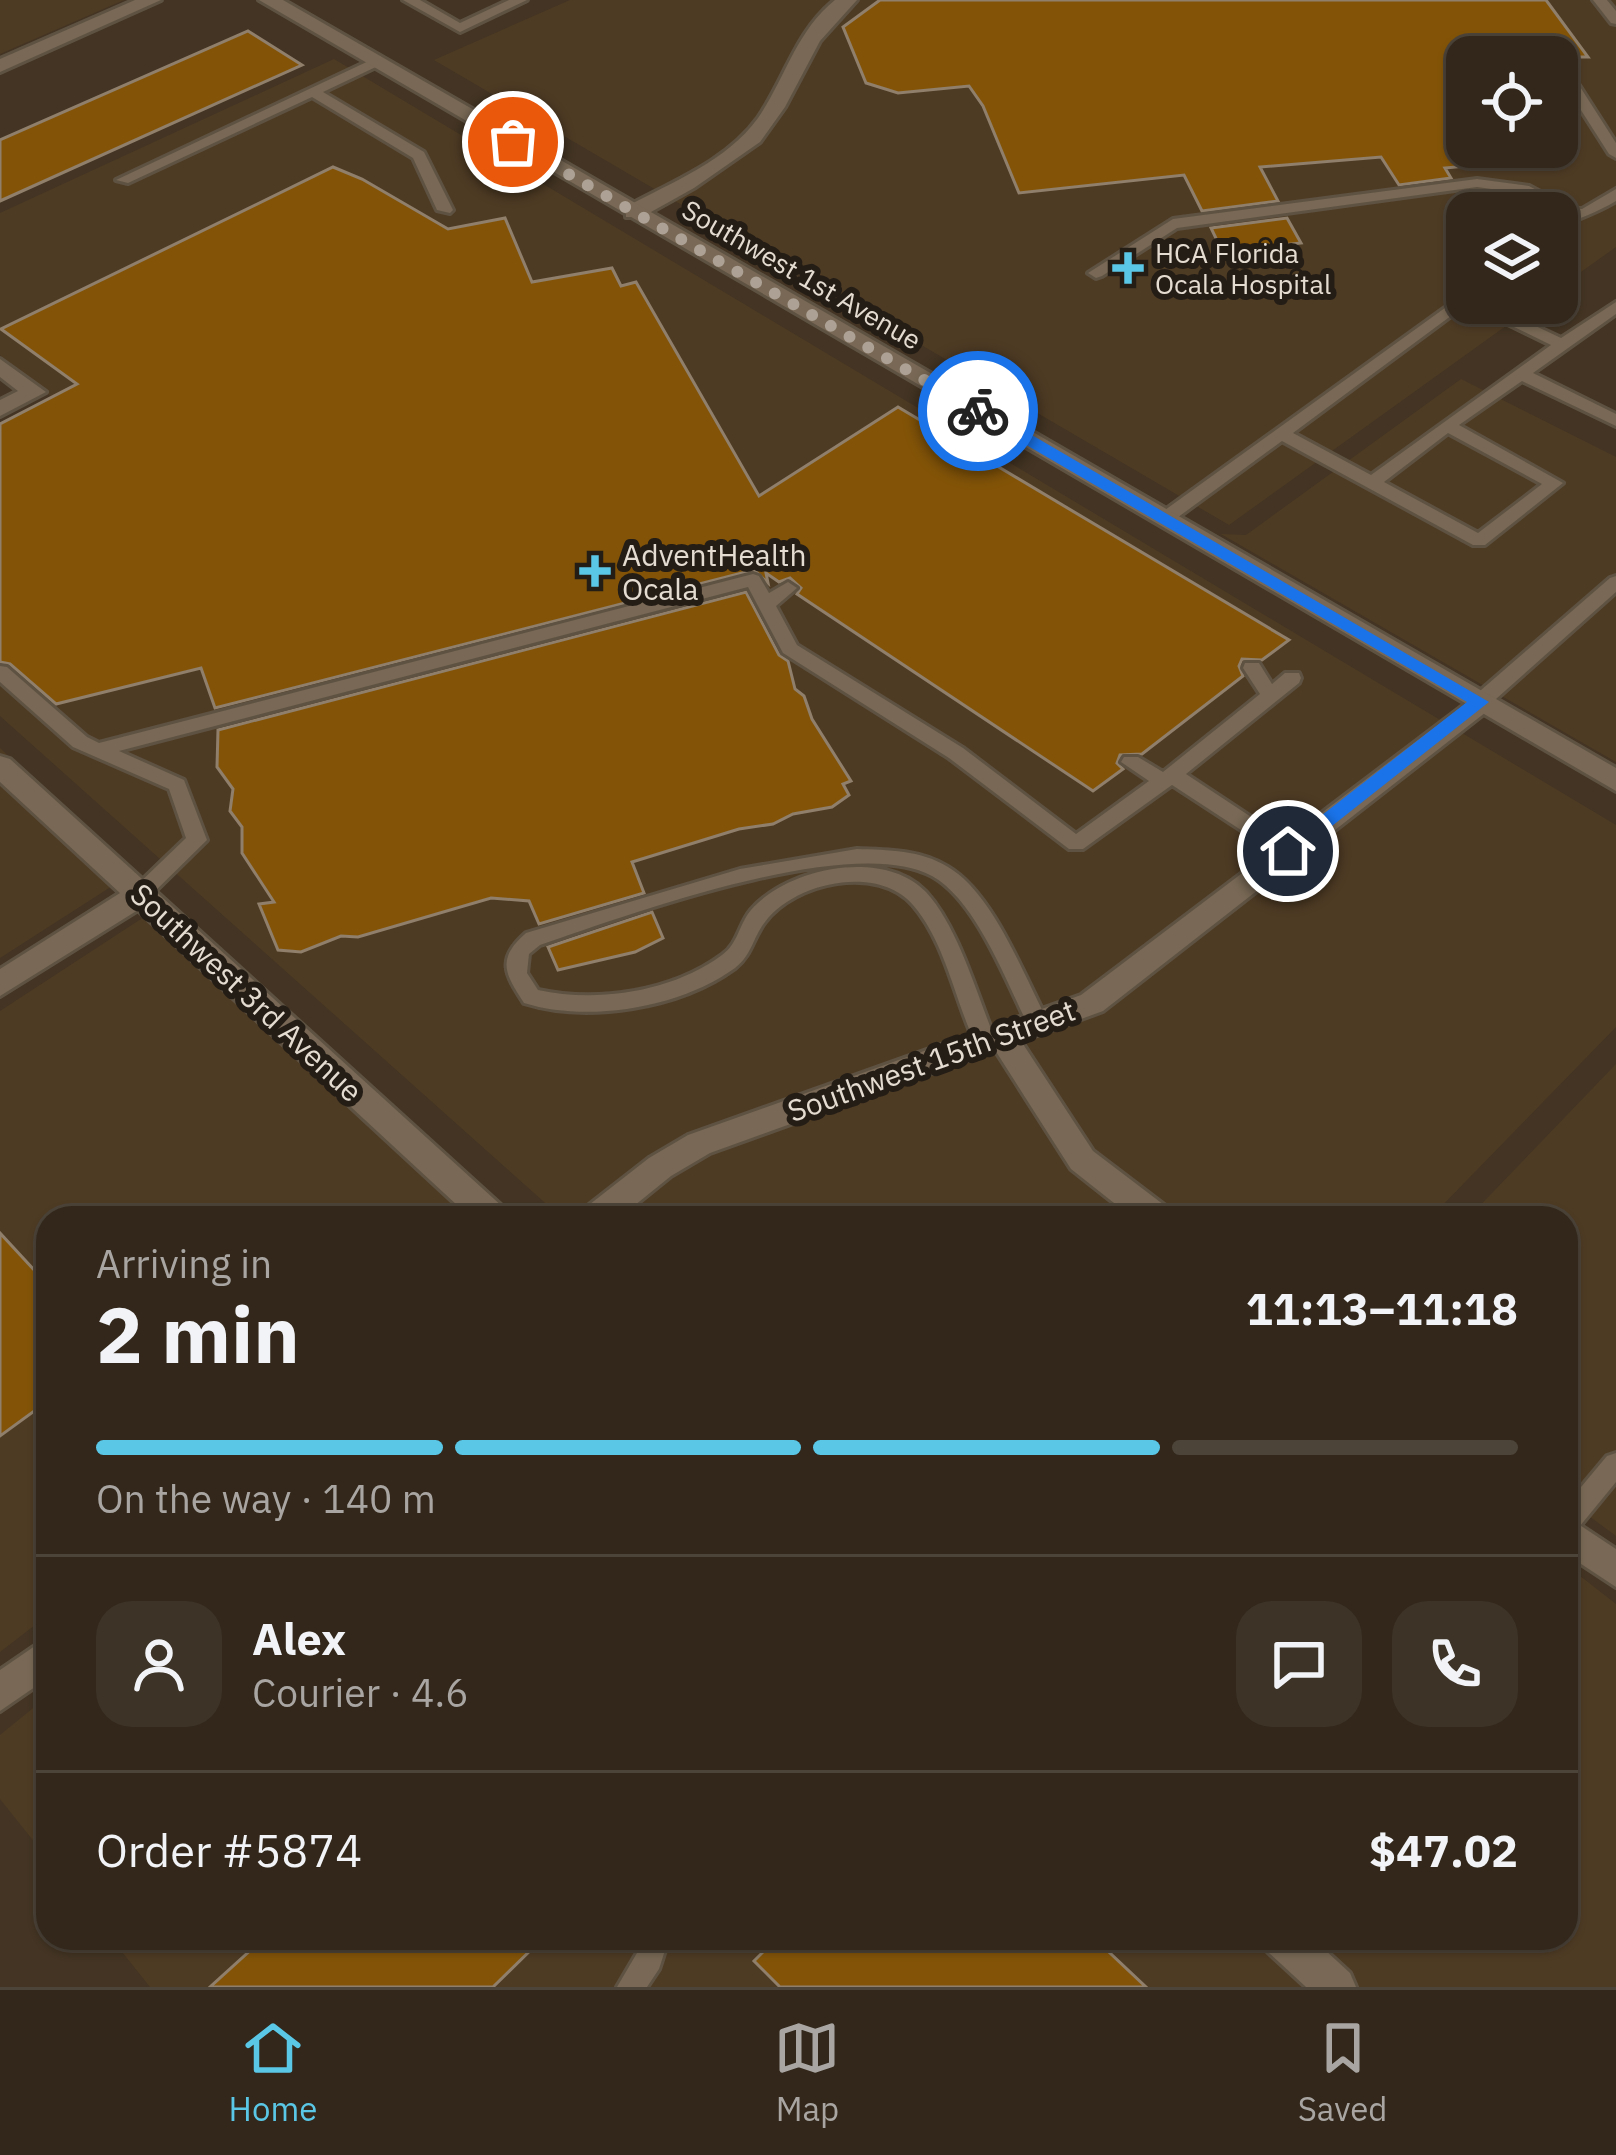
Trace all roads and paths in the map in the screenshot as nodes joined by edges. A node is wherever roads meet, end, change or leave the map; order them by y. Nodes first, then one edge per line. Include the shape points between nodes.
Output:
1 (151, 0) edge
2 (268, 0) edge
3 (410, 0) edge
4 (520, 0) edge
5 (847, 0) edge
6 (1600, 0) edge
7 (1616, 20) edge
8 (375, 62) junction
9 (0, 66) edge
10 (312, 92) junction
11 (1578, 95) edge
12 (1616, 154) edge
13 (122, 180) dead end
14 (1528, 192) edge
15 (1616, 194) edge
16 (445, 210) dead end
17 (634, 212) junction
18 (1578, 216) edge
19 (1096, 274) dead end
20 (1616, 307) edge
21 (1446, 316) edge
22 (1519, 324) edge
23 (1563, 345) junction
24 (0, 366) edge
25 (1521, 374) junction
26 (0, 409) edge
27 (1616, 421) edge
28 (1447, 426) junction
29 (1282, 434) junction
30 (1372, 483) junction
31 (1164, 519) junction
32 (1616, 582) edge
33 (788, 588) dead end
34 (766, 604) junction
35 (1252, 668) dead end
36 (0, 672) edge
37 (1292, 678) dead end
38 (1270, 695) junction
39 (1480, 702) junction
40 (98, 750) junction
41 (1131, 762) dead end
42 (0, 766) edge
43 (1168, 778) junction
44 (1616, 781) edge
45 (1288, 851) junction
46 (140, 894) junction
47 (1, 982) edge
48 (1038, 1023) junction
49 (993, 1038) junction
50 (480, 1206) edge
51 (611, 1206) edge
52 (1141, 1206) edge
53 (1616, 1464) edge
54 (1578, 1513) edge
55 (1578, 1538) edge
56 (1616, 1570) edge
57 (36, 1664) edge
58 (0, 1693) edge
59 (652, 1950) edge
60 (1295, 1950) edge
61 (631, 1987) edge
62 (1336, 1987) edge

1 - 9 street
2 - 8 street, Southwest 1st Avenue
3 - 4 lane via 460,28
5 - 17 street via 826,14 744,146
6 - 7 lane
8 - 10 lane
8 - 17 street, Southwest 1st Avenue
10 - 13 lane
10 - 16 lane via 419,155
11 - 12 lane
14 - 19 lane via 1477,183 1173,224
15 - 18 lane
17 - 31 street, Southwest 1st Avenue
20 - 23 lane
21 - 29 lane
22 - 23 lane
23 - 25 lane
24 - 26 street via 34,392
25 - 27 lane
25 - 28 lane
28 - 30 lane
28 - 30 lane via 1554,483 1479,542
29 - 30 lane
29 - 31 lane
31 - 39 street, Southwest 1st Avenue
32 - 39 lane
33 - 34 lane
34 - 40 lane via 753,580
34 - 43 lane via 790,649 956,753 1076,844
35 - 38 lane
36 - 40 lane
37 - 38 lane
38 - 43 lane
39 - 44 street, Southwest 1st Avenue
39 - 45 street, Southwest 15th Street
40 - 46 lane via 177,785 197,840
41 - 43 lane
42 - 46 street, Southwest 3rd Avenue
43 - 45 lane
45 - 48 street, Southwest 15th Street via 1092,1003
46 - 47 street
46 - 50 street, Southwest 3rd Avenue
48 - 49 street, Southwest 15th Street
48 - 49 lane via 963,890 936,867 904,859 858,856 697,884 533,939 519,951 516,974 531,997 590,1008 621,1003 719,968 746,948 759,913 787,896 862,872 894,876 920,899
49 - 51 street, Southwest 15th Street via 699,1144
49 - 52 street via 1082,1160
53 - 54 lane
55 - 56 street
57 - 58 street
59 - 61 lane
60 - 62 street

